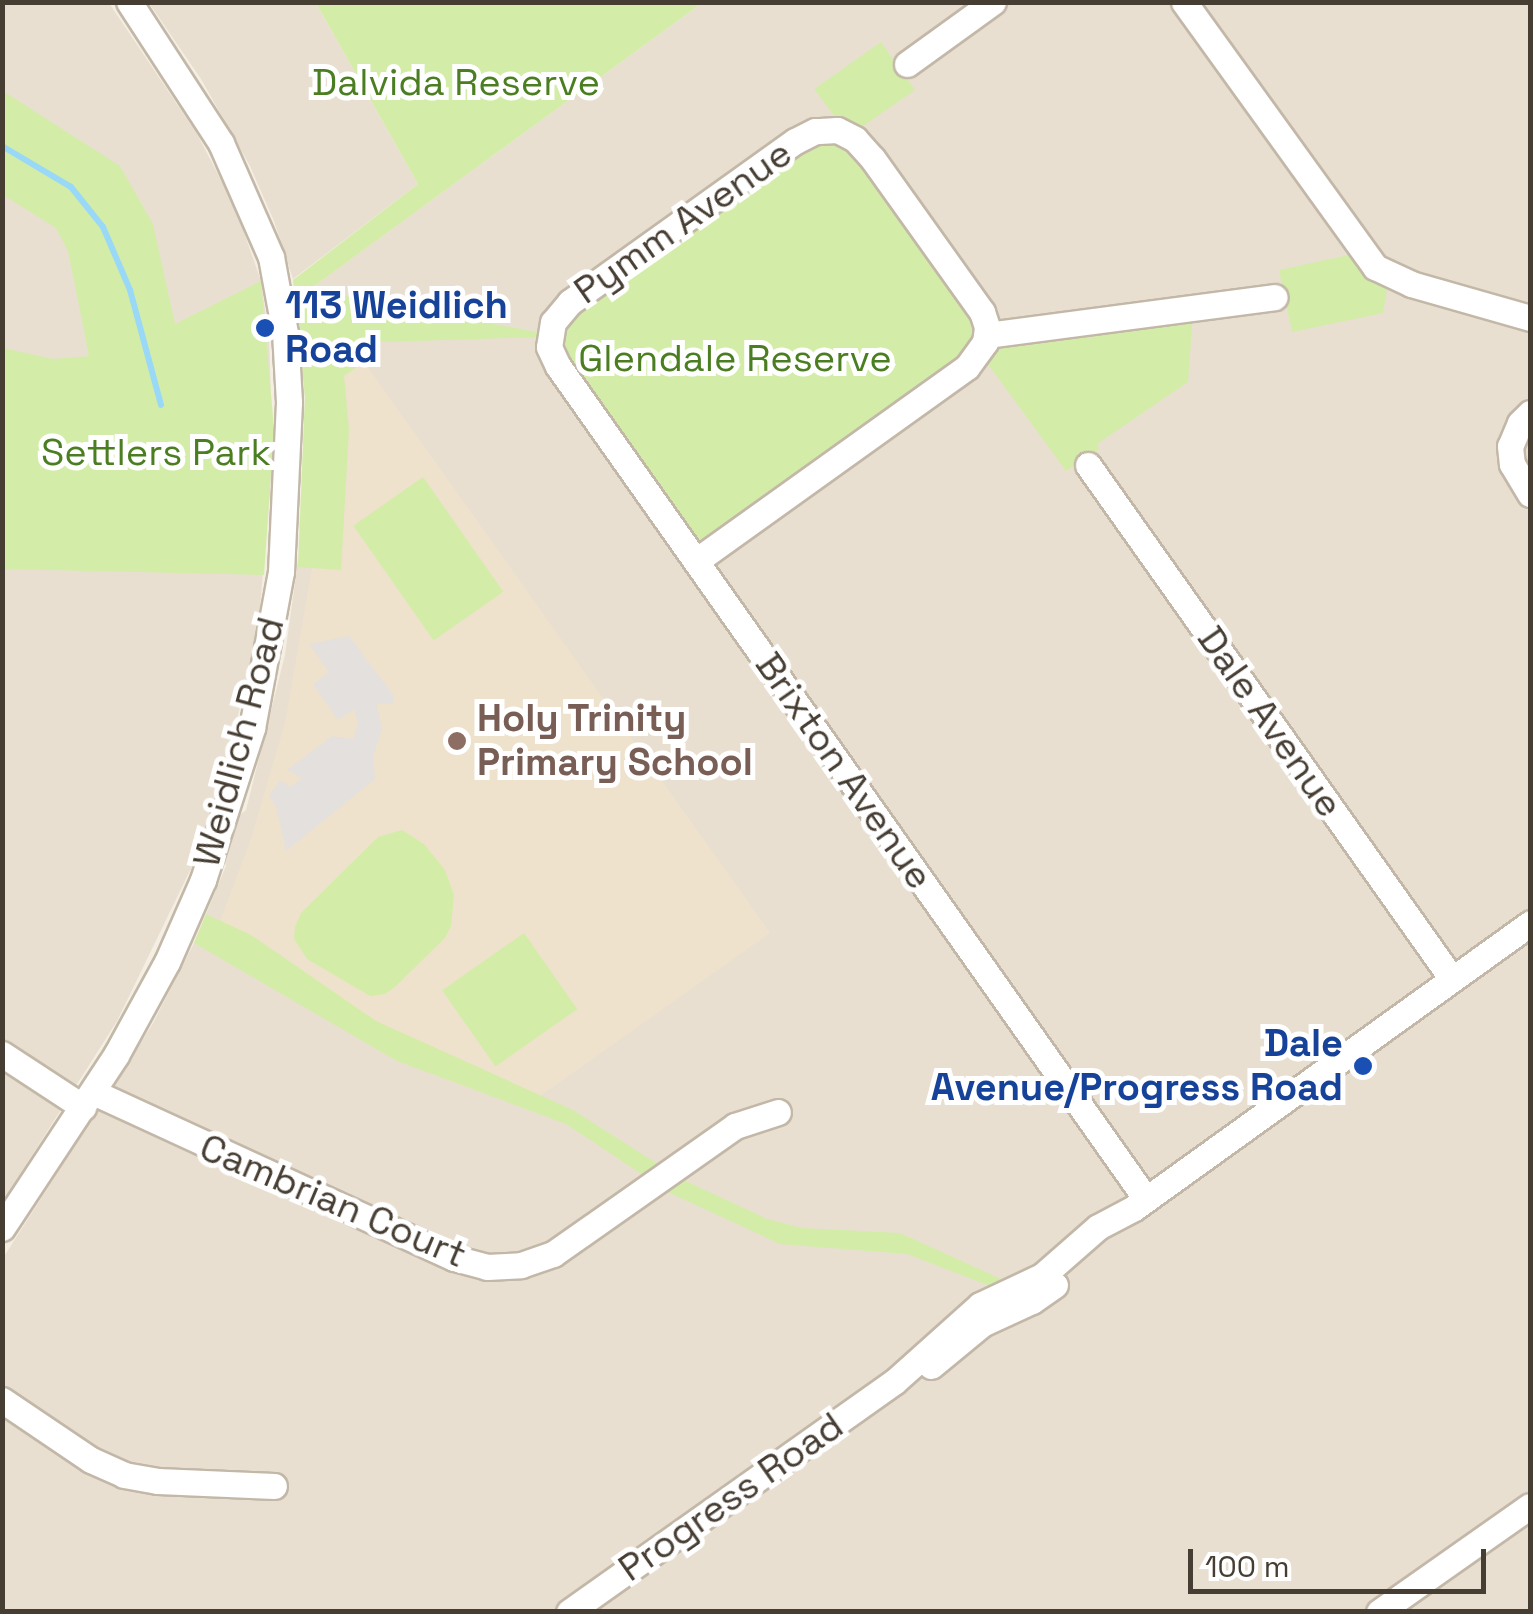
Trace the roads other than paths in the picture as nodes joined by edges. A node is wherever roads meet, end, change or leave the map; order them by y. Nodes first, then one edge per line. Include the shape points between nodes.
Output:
1 (130, 2) edge
2 (993, 2) edge
3 (1184, 2) edge
4 (907, 64) dead end
5 (1274, 297) dead end
6 (1530, 318) edge
7 (987, 335) junction
8 (548, 339) joint
9 (1530, 413) edge
10 (1087, 465) dead end
11 (1530, 494) edge
12 (696, 561) junction
13 (1530, 923) edge
14 (1452, 979) junction
15 (2, 1054) edge
16 (88, 1100) junction
17 (778, 1112) dead end
18 (1140, 1204) junction
19 (2, 1228) edge
20 (2, 1400) edge
21 (274, 1486) dead end
22 (1530, 1506) edge
23 (1384, 1610) edge
24 (568, 1612) edge

1 - 16 street, Weidlich Road via 194,98 258,221 285,332 290,443 272,632 230,804 167,962
2 - 4 street
3 - 6 street via 1379,270
5 - 7 street
7 - 8 street, Pymm Avenue via 982,312 872,158 837,130 805,135 570,302 557,314
7 - 12 street via 968,368
8 - 12 street, Brixton Avenue via 558,366
9 - 11 street via 1510,446 1512,464
10 - 14 street, Dale Avenue
12 - 18 street, Brixton Avenue
13 - 14 street, Progress Road
14 - 18 street, Progress Road
15 - 16 street, Cambrian Court
16 - 17 street, Cambrian Court via 454,1258 503,1267 552,1254 735,1126
16 - 19 street, Weidlich Road
18 - 24 street, Progress Road via 1098,1227 1034,1282 980,1305 894,1382
20 - 21 street via 124,1475
22 - 23 street

